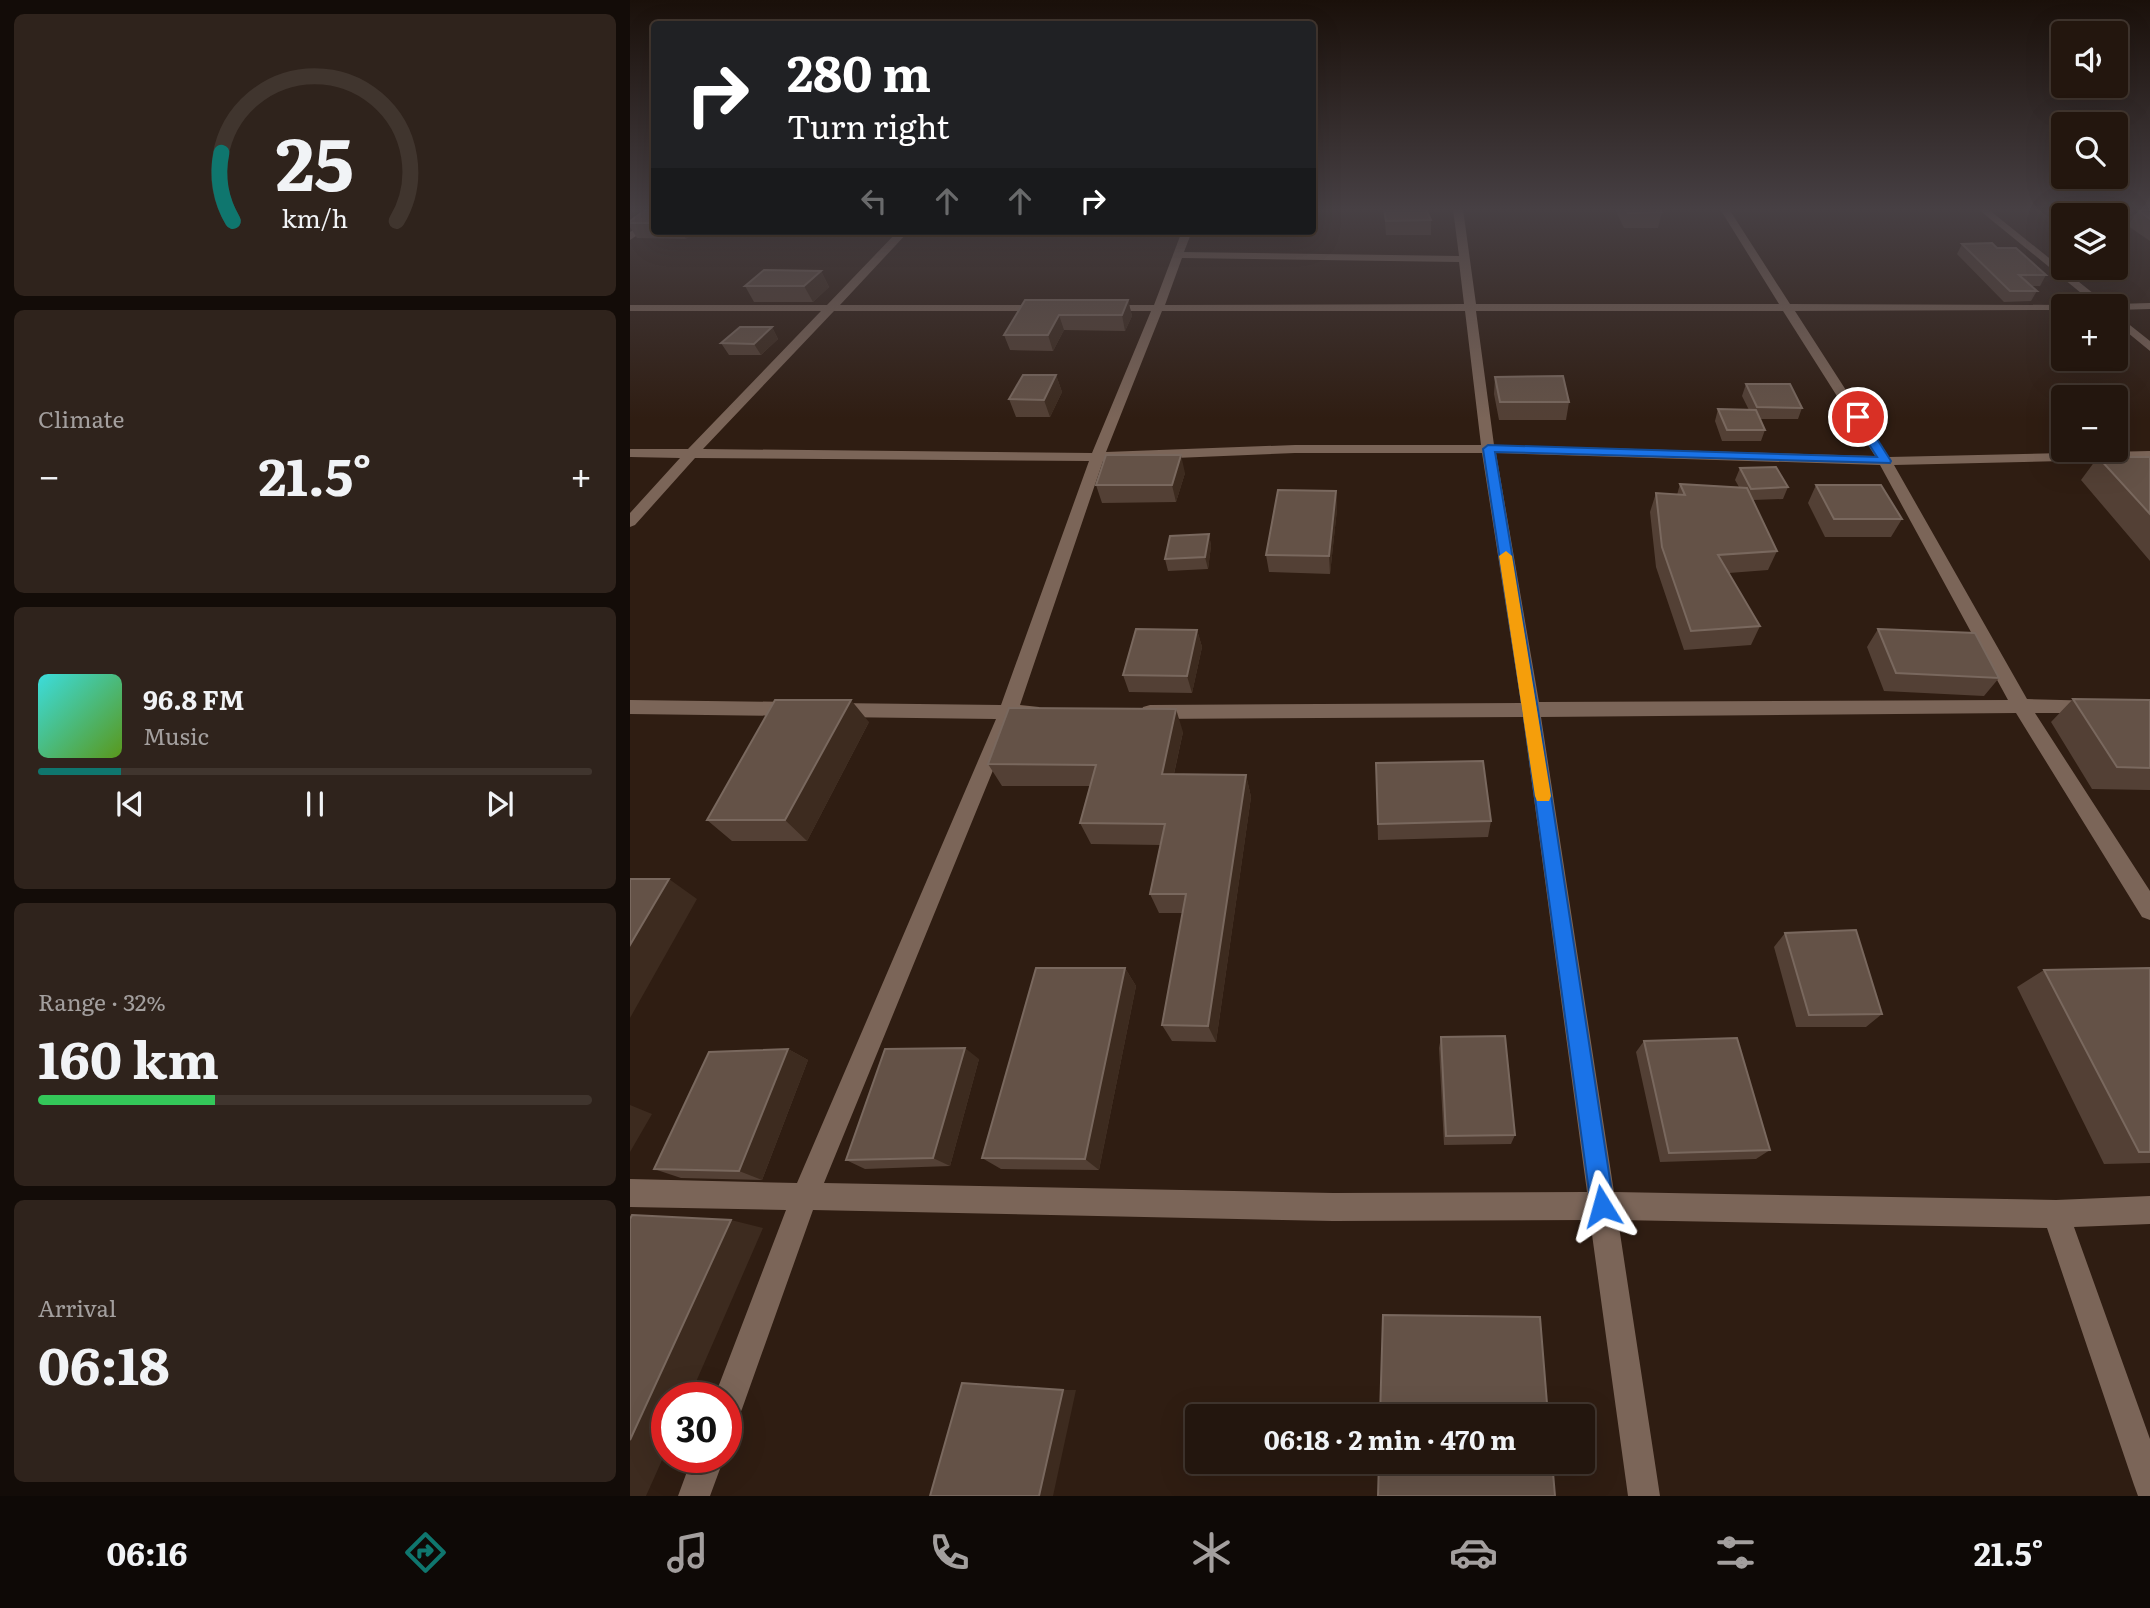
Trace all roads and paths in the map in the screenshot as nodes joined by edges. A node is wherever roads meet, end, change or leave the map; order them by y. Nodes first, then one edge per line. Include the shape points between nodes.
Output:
1 (860, 279) edge
2 (1169, 279) edge
3 (1468, 279) edge
4 (1770, 279) edge
5 (2070, 279) edge
6 (2089, 294) edge
7 (2150, 306) edge
8 (834, 307) junction
9 (1788, 307) junction
10 (2051, 307) edge
11 (2128, 307) edge
12 (630, 308) edge
13 (1064, 308) edge
14 (1091, 308) edge
15 (1158, 308) junction
16 (1473, 310) junction
17 (2128, 328) edge
18 (2150, 347) edge
19 (1488, 449) junction
20 (630, 453) edge
21 (692, 453) junction
22 (2150, 455) edge
23 (1097, 457) junction
24 (1885, 461) junction
25 (630, 522) edge
26 (2021, 706) junction
27 (2111, 706) edge
28 (630, 707) edge
29 (1531, 710) junction
30 (1008, 712) junction
31 (1049, 712) edge
32 (1132, 712) edge
33 (2150, 910) edge
34 (630, 1194) edge
35 (805, 1196) junction
36 (1602, 1206) junction
37 (2150, 1210) edge
38 (2056, 1214) junction
39 (736, 1382) edge
40 (702, 1473) edge
41 (2150, 1485) edge
42 (694, 1496) edge
43 (1644, 1496) edge

1 - 8 street
2 - 15 street
3 - 16 street
4 - 9 street
5 - 6 street
7 - 11 street
8 - 12 street
8 - 13 street
8 - 21 street
9 - 10 street
9 - 16 street
9 - 24 street
14 - 15 street
15 - 16 street
15 - 23 street
16 - 19 street
17 - 18 street
19 - 23 street via 1295,449
19 - 24 street
19 - 29 street
20 - 21 street
21 - 23 street
21 - 25 street
22 - 24 street
23 - 30 street
24 - 26 street
26 - 27 street
26 - 29 street
26 - 33 street
28 - 30 street
29 - 32 street
29 - 36 street
30 - 31 street
30 - 35 street
34 - 35 street
35 - 36 street via 1333,1207
35 - 39 street
36 - 38 street
36 - 43 street
37 - 38 street
38 - 41 street
40 - 42 street

